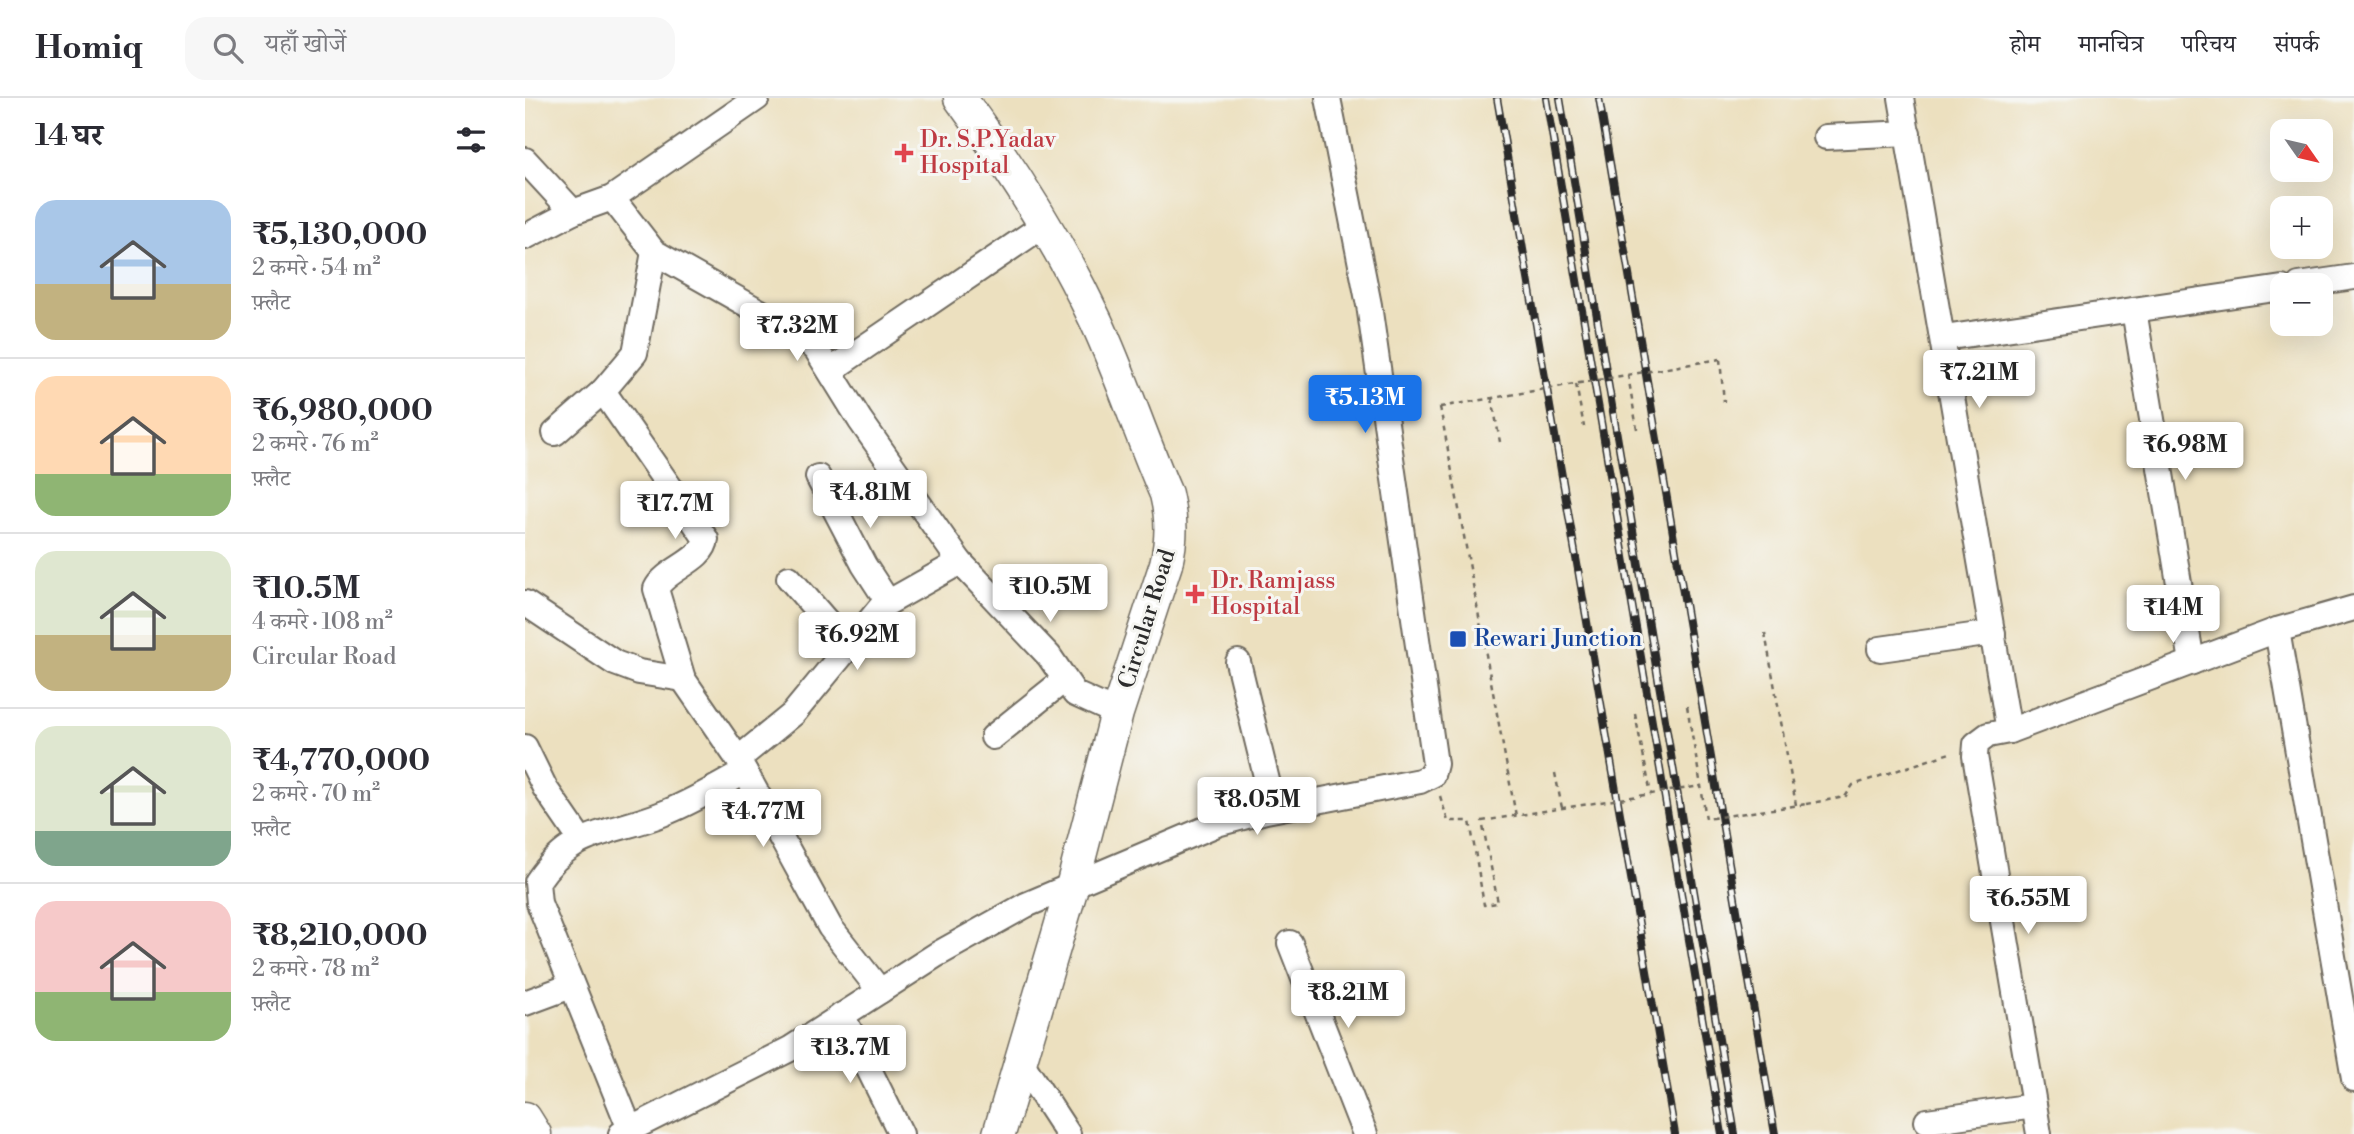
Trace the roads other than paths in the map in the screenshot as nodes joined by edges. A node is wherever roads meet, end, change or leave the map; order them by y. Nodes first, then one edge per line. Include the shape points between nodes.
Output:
1 (757, 98) edge
2 (960, 98) edge
3 (1328, 98) edge
4 (1902, 98) edge
5 (1908, 133) junction
6 (1826, 136) dead end
7 (525, 160) edge
8 (611, 198) junction
9 (573, 212) junction
10 (1044, 225) junction
11 (525, 237) edge
12 (654, 252) junction
13 (2354, 277) edge
14 (2333, 280) edge
15 (2270, 290) edge
16 (2134, 310) junction
17 (1944, 338) junction
18 (831, 370) junction
19 (603, 391) junction
20 (555, 433) dead end
21 (818, 477) dead end
22 (960, 562) junction
23 (789, 578) dead end
24 (888, 602) junction
25 (525, 603) edge
26 (2354, 608) edge
27 (2277, 630) junction
28 (1993, 633) junction
29 (848, 646) junction
30 (1879, 649) dead end
31 (1238, 662) dead end
32 (2192, 662) junction
33 (683, 679) junction
34 (1064, 680) junction
35 (1117, 713) junction
36 (2009, 731) junction
37 (993, 737) dead end
38 (525, 747) edge
39 (742, 765) junction
40 (1275, 809) junction
41 (580, 839) junction
42 (1072, 887) junction
43 (1290, 943) dead end
44 (571, 986) junction
45 (880, 991) junction
46 (525, 1003) edge
47 (842, 1015) junction
48 (1021, 1062) junction
49 (2354, 1079) edge
50 (2034, 1106) junction
51 (1927, 1121) dead end
52 (625, 1131) edge
53 (901, 1134) edge
54 (999, 1134) edge
55 (1068, 1134) edge
56 (1364, 1134) edge
57 (2039, 1134) edge

1 - 8 street
2 - 10 main road, Circular Road
3 - 40 street via 1369,304 1435,764 1432,775 1420,781
4 - 5 street
5 - 6 street
5 - 17 street
7 - 9 street
8 - 9 street
8 - 12 street
9 - 11 street
10 - 18 street
10 - 35 main road, Circular Road via 1096,321 1172,517 1166,564
12 - 18 street via 794,331 816,348
12 - 19 street via 635,353
13 - 14 street
15 - 16 street
16 - 17 street
16 - 32 street
17 - 28 street
18 - 22 street via 860,420
19 - 20 street
19 - 33 street via 706,539 702,550 660,580 656,589
21 - 24 street
22 - 24 street
22 - 34 street via 1049,656
23 - 29 street
24 - 29 street
25 - 33 street via 621,666
26 - 27 street
27 - 32 street
27 - 49 street
28 - 30 street
28 - 36 street
29 - 39 street via 793,714
31 - 40 street
32 - 36 street
33 - 39 street
34 - 35 street via 1075,694
34 - 37 street
35 - 42 main road, Circular Road
36 - 50 street via 1987,735 1976,744 1977,769
38 - 41 street via 545,788
39 - 41 street via 665,814
39 - 45 street via 830,926
40 - 42 street via 1217,824
41 - 44 street via 545,869 536,890
42 - 45 street via 981,929
42 - 48 main road, Circular Road
43 - 56 street
44 - 46 street
44 - 52 street
45 - 47 street
47 - 52 street via 790,1049
47 - 53 street
48 - 54 main road, Circular Road
48 - 55 street
50 - 51 street
50 - 57 street

